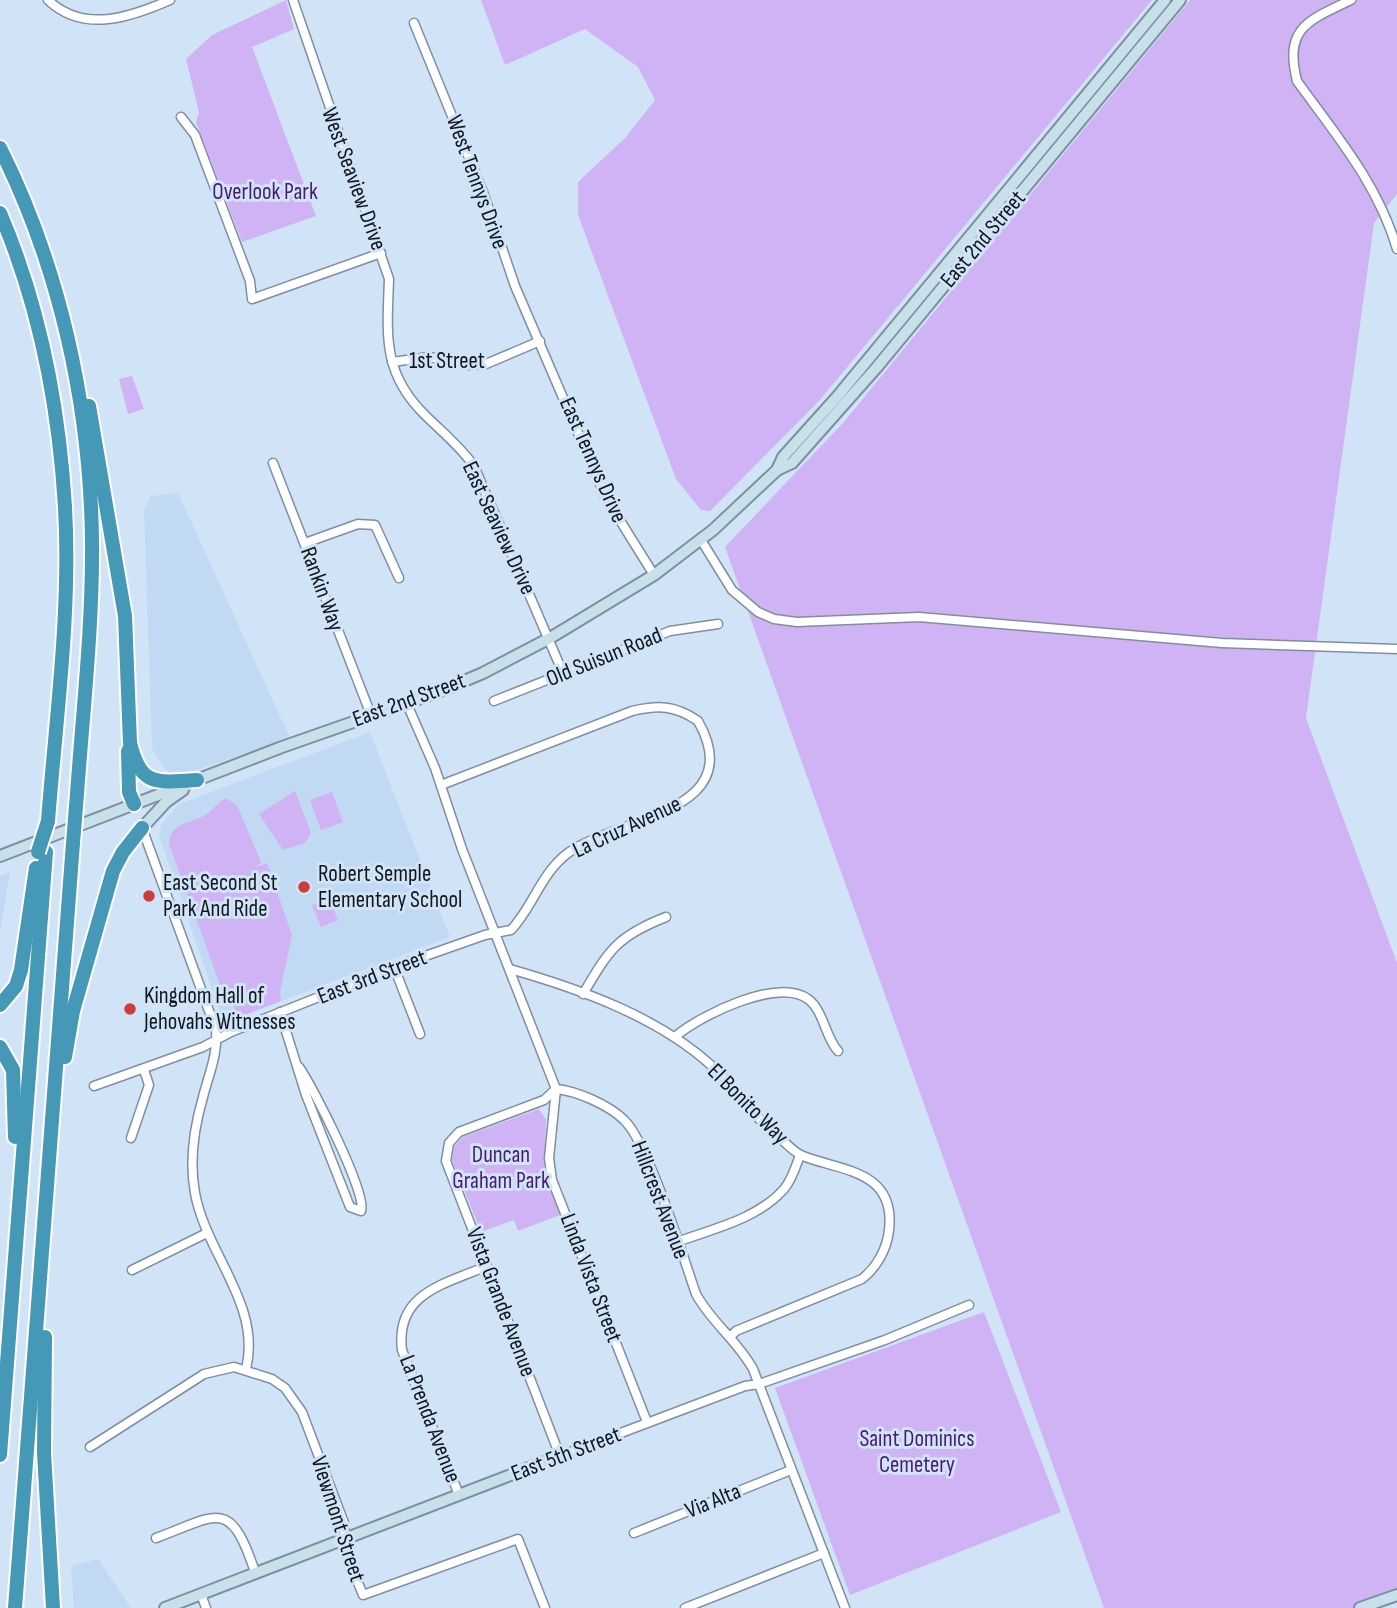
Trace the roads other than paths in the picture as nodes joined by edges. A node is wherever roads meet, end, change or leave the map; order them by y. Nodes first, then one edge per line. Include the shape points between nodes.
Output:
1 (48, 0) edge
2 (170, 0) edge
3 (293, 0) edge
4 (1165, 0) edge
5 (1180, 0) edge
6 (1351, 0) edge
7 (152, 4) edge
8 (414, 23) dead end
9 (181, 117) dead end
10 (0, 148) edge
11 (0, 213) edge
12 (1397, 249) edge
13 (381, 253) junction
14 (59, 304) junction
15 (540, 341) junction
16 (392, 362) junction
17 (274, 463) dead end
18 (777, 470) junction
19 (701, 540) junction
20 (305, 543) junction
21 (653, 575) junction
22 (399, 578) dead end
23 (718, 624) dead end
24 (550, 638) junction
25 (1397, 649) edge
26 (564, 673) junction
27 (494, 701) dead end
28 (407, 704) junction
29 (370, 715) junction
30 (130, 743) junction
31 (197, 780) junction
32 (441, 785) junction
33 (134, 804) junction
34 (142, 828) junction
35 (42, 852) junction
36 (0, 856) edge
37 (666, 917) dead end
38 (495, 934) junction
39 (394, 967) junction
40 (510, 969) junction
41 (583, 994) junction
42 (0, 1005) edge
43 (280, 1012) junction
44 (420, 1034) dead end
45 (677, 1036) junction
46 (217, 1040) junction
47 (0, 1047) edge
48 (838, 1051) dead end
49 (299, 1067) junction
50 (144, 1070) junction
51 (94, 1086) dead end
52 (556, 1089) junction
53 (52, 1120) junction
54 (131, 1138) dead end
55 (800, 1155) junction
56 (19, 1205) junction
57 (44, 1227) junction
58 (207, 1233) junction
59 (677, 1242) junction
60 (15, 1244) junction
61 (487, 1266) junction
62 (132, 1270) dead end
63 (969, 1305) dead end
64 (0, 1316) edge
65 (731, 1336) junction
66 (247, 1368) junction
67 (759, 1384) junction
68 (647, 1422) junction
69 (90, 1447) dead end
70 (0, 1455) edge
71 (560, 1456) junction
72 (791, 1470) junction
73 (459, 1495) junction
74 (634, 1533) dead end
75 (156, 1538) dead end
76 (345, 1539) junction
77 (824, 1553) junction
78 (255, 1572) junction
79 (201, 1594) junction
80 (1397, 1595) edge
81 (15, 1608) edge
82 (53, 1608) edge
83 (165, 1608) edge
84 (206, 1608) edge
85 (545, 1608) edge
86 (685, 1608) edge
87 (845, 1608) edge
88 (1360, 1608) edge

1 - 7 street via 64,12 94,20 122,19
2 - 7 street
3 - 13 street, West Seaview Drive
4 - 18 main road, East 2nd Street via 783,457
5 - 18 main road, East 2nd Street via 877,367 792,463
6 - 12 street via 1296,35 1293,66 1297,81 1368,180
8 - 15 street, West Tennys Drive
9 - 13 street via 195,135 250,281 252,299
10 - 14 highway via 36,233
11 - 35 highway, bridge via 48,374 65,507 64,612
13 - 16 street, West Seaview Drive via 389,279 387,326
14 - 30 highway via 86,392 120,573
14 - 53 highway, bridge via 81,413 92,538
15 - 16 street, 1st Street via 486,364 429,356
15 - 21 street, East Tennys Drive via 606,498
16 - 24 street, East Seaview Drive via 404,391 474,466
17 - 20 street, Rankin Way
18 - 19 main road, East 2nd Street
19 - 21 main road, East 2nd Street
19 - 25 street via 732,590 774,619 820,622 919,617 1222,643
20 - 22 street via 358,524 375,525
20 - 29 street, Rankin Way
21 - 24 main road, East 2nd Street
23 - 26 street, Old Suisun Road via 670,631
24 - 26 street, East Seaview Drive
24 - 28 main road, East 2nd Street via 483,673
26 - 27 street, Old Suisun Road
28 - 29 main road, East 2nd Street
28 - 32 street
29 - 31 main road, East 2nd Street
30 - 31 highway via 135,762 148,778
30 - 33 highway via 129,792
31 - 33 main road, East 2nd Street
31 - 34 main road via 166,802
32 - 38 street
32 - 38 street, La Cruz Avenue via 655,706 684,712 698,721 706,735 710,766 695,793 679,805 571,851 549,872 514,926
33 - 34 main road
33 - 36 main road, East 2nd Street
34 - 46 street
34 - 53 highway via 113,872 73,1011
35 - 42 highway via 21,970 16,986
35 - 56 highway
37 - 41 street via 627,934 612,948
38 - 39 street, East 3rd Street
38 - 40 street
39 - 43 street, East 3rd Street
39 - 44 street
40 - 41 street, El Bonito Way
40 - 52 street
41 - 45 street, El Bonito Way
43 - 46 street, East 3rd Street
43 - 49 street
45 - 48 street via 693,1022 747,1000 790,992 815,1007
45 - 55 street, El Bonito Way via 714,1068 766,1128
46 - 50 street, East 3rd Street
46 - 58 street via 197,1116 193,1154 195,1192
47 - 56 highway via 13,1070 14,1176
49 - 49 street via 350,1207 361,1211 362,1200 316,1090
50 - 51 street, East 3rd Street
50 - 54 street via 149,1085
52 - 59 street, Hillcrest Avenue via 609,1109 626,1121 642,1147
52 - 61 street, Vista Grande Avenue via 544,1100 459,1132 449,1143 446,1161
52 - 68 street, Linda Vista Street via 549,1158 552,1180
53 - 57 highway
55 - 59 street via 789,1182 766,1205
55 - 65 street, El Bonito Way via 862,1174 886,1200 890,1218 887,1242 871,1272 862,1279
56 - 60 highway
57 - 81 highway
57 - 82 highway via 44,1453
58 - 62 street
58 - 66 street via 240,1298 251,1352
59 - 65 street, Hillcrest Avenue via 701,1303
60 - 64 highway
60 - 70 highway
61 - 71 street, Vista Grande Avenue
61 - 73 street, La Prenda Avenue via 419,1297 401,1331 402,1350
63 - 67 street, East 5th Street
65 - 67 street, Hillcrest Avenue
66 - 69 street via 204,1374
66 - 76 street, Viewmont Street via 272,1379 296,1400 344,1523
67 - 68 street, East 5th Street
67 - 72 street, Hillcrest Avenue
68 - 71 street, East 5th Street
71 - 73 main road, East 5th Street
72 - 74 street, Via Alta
72 - 77 street, Hillcrest Avenue
73 - 76 main road, East 5th Street
75 - 78 street via 212,1516 222,1518 239,1530
76 - 78 main road, East 5th Street
76 - 85 street, Viewmont Street via 345,1551 363,1595 518,1539
77 - 86 street
77 - 87 street, Hillcrest Avenue
78 - 79 main road, East 5th Street
79 - 83 main road, East 5th Street
79 - 84 street
80 - 88 main road

